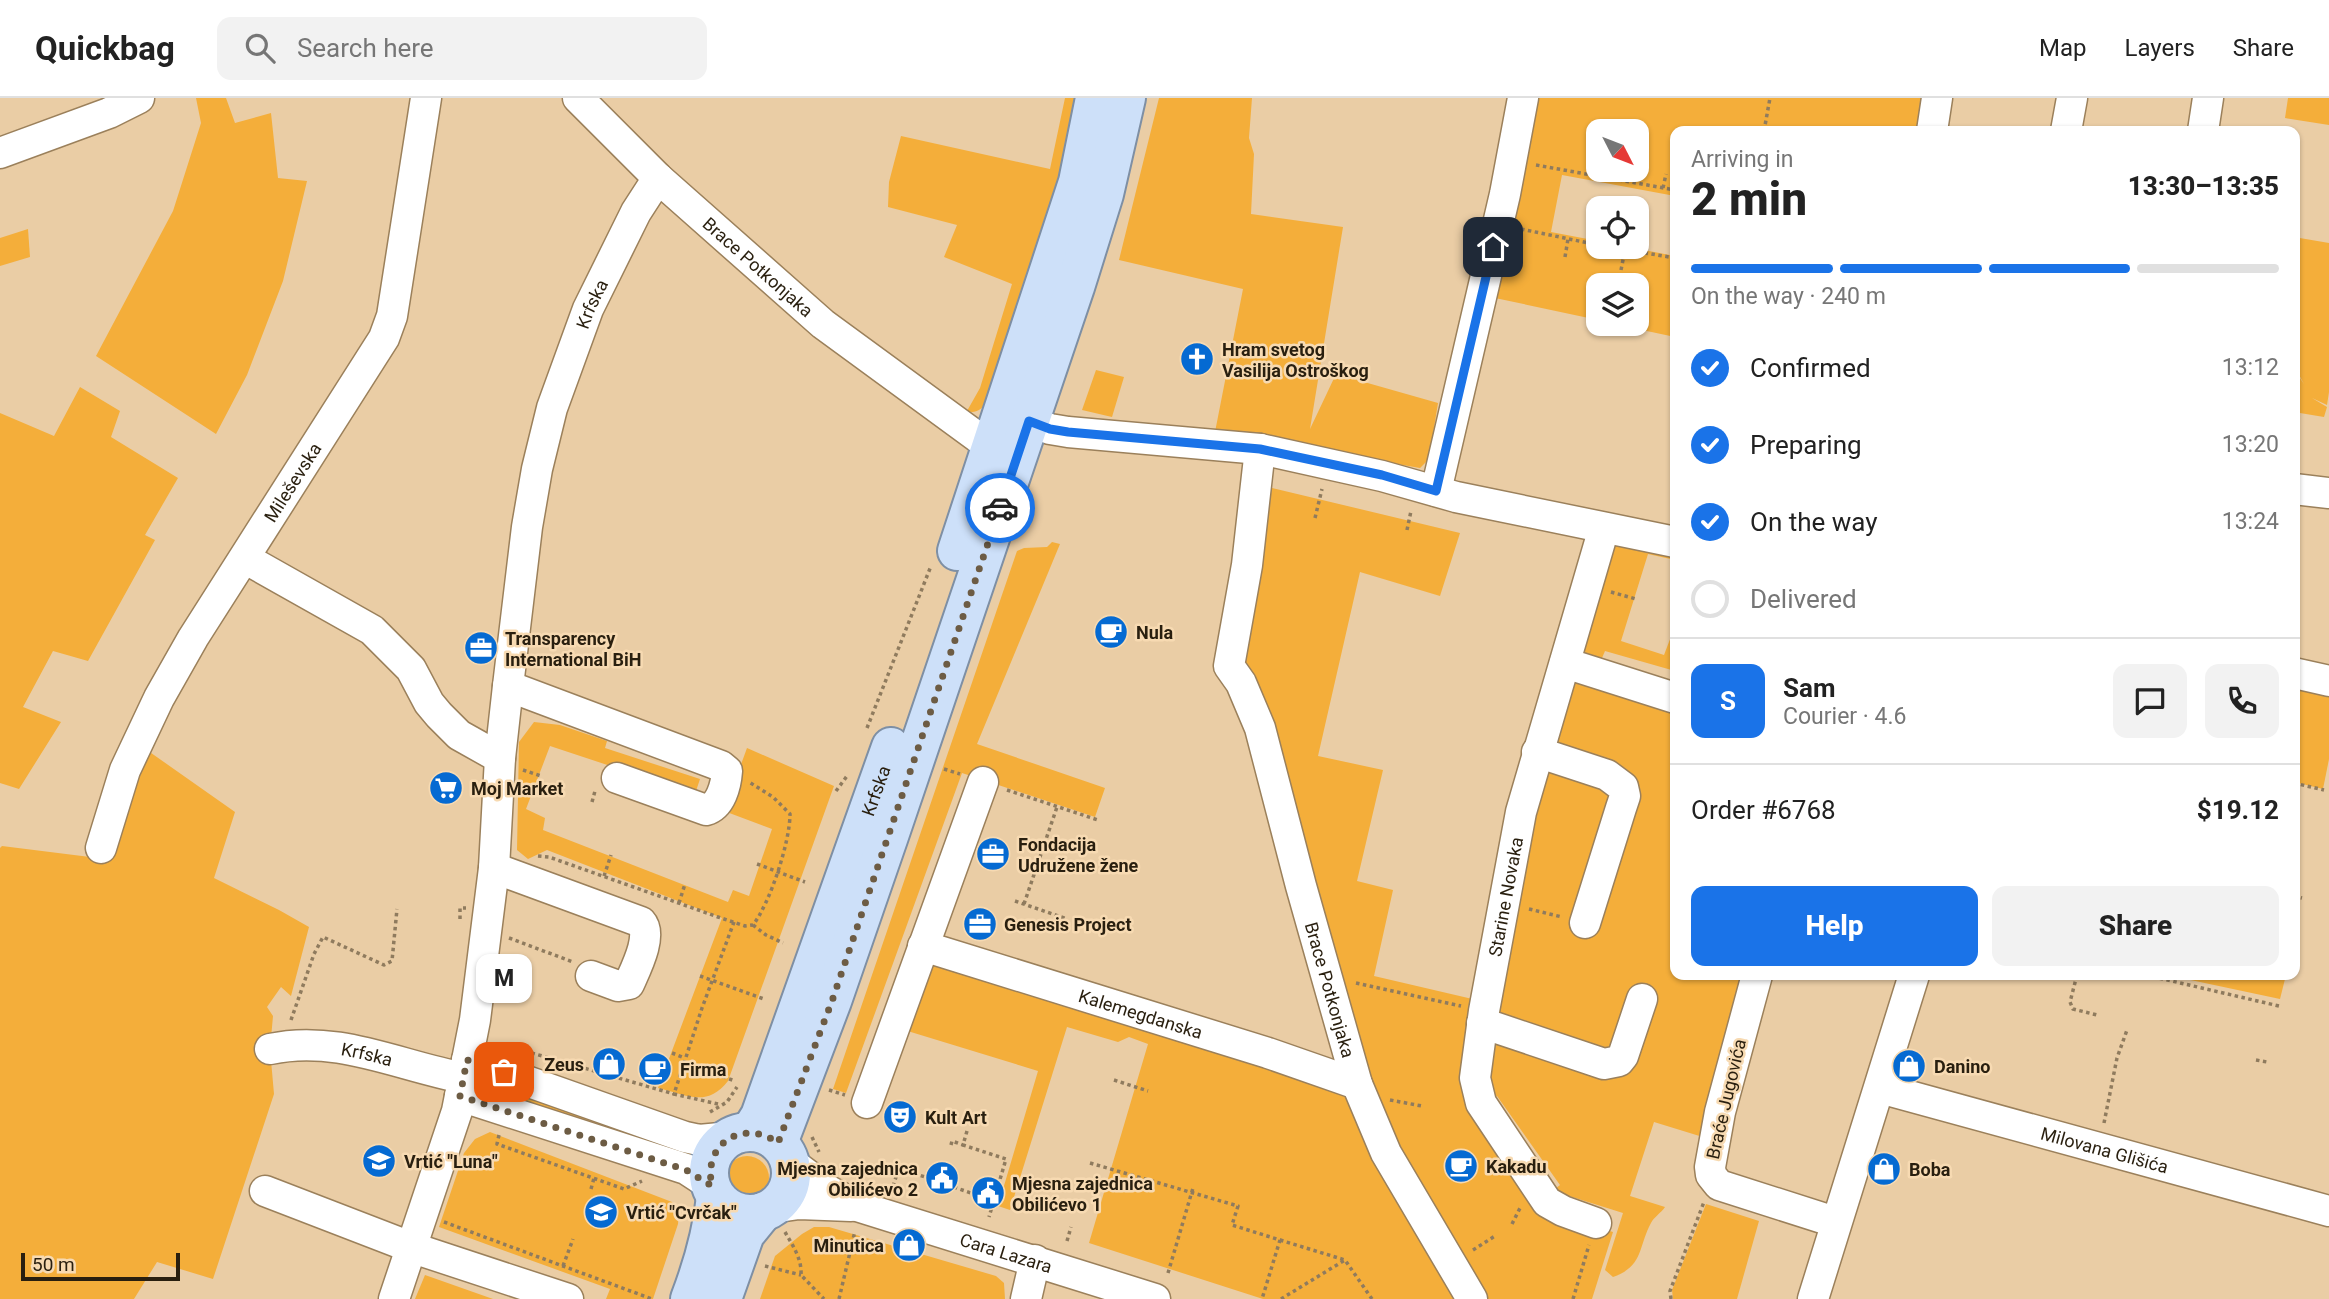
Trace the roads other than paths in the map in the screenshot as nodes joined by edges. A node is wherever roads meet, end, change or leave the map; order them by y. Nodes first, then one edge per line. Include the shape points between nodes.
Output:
1 (139, 98) edge
2 (426, 98) edge
3 (578, 98) edge
4 (1096, 98) edge
5 (1126, 98) edge
6 (1523, 98) edge
7 (1937, 98) edge
8 (2072, 98) edge
9 (2208, 98) edge
10 (106, 105) edge
11 (1933, 126) edge
12 (2067, 126) edge
13 (2204, 126) edge
14 (0, 153) edge
15 (658, 178) junction
16 (1013, 385) junction
17 (951, 418) junction
18 (1029, 421) junction
19 (991, 447) junction
20 (1260, 449) junction
21 (2300, 490) edge
22 (2329, 494) edge
23 (1424, 499) junction
24 (1604, 528) junction
25 (1670, 541) edge
26 (246, 559) junction
27 (1565, 663) junction
28 (2300, 674) edge
29 (2329, 681) edge
30 (508, 686) junction
31 (1670, 696) edge
32 (1537, 752) junction
33 (507, 763) junction
34 (983, 782) road end
35 (606, 783) road end
36 (101, 848) dead end
37 (494, 868) junction
38 (1585, 923) road end
39 (923, 946) junction
40 (591, 976) road end
41 (1757, 980) edge
42 (1912, 980) edge
43 (1642, 999) dead end
44 (1483, 1017) junction
45 (279, 1039) road end
46 (464, 1078) junction
47 (1357, 1084) junction
48 (1880, 1088) junction
49 (867, 1103) dead end
50 (753, 1136) junction
51 (265, 1191) dead end
52 (714, 1191) junction
53 (2329, 1211) edge
54 (773, 1217) junction
55 (856, 1219) junction
56 (1835, 1222) junction
57 (1596, 1223) road end
58 (413, 1248) junction
59 (1035, 1261) junction
60 (1162, 1286) edge
61 (394, 1299) edge
62 (568, 1299) edge
63 (690, 1299) edge
64 (722, 1299) edge
65 (1026, 1299) edge
66 (1472, 1299) edge
67 (1813, 1299) edge

1 - 10 street
2 - 26 street, Mileševska via 392,316 384,338
3 - 15 street, Brace Potkonjaka
4 - 16 main road, Krfska via 1079,179
5 - 18 main road, Krfska via 1104,194
6 - 23 street via 1505,194
7 - 11 street
8 - 12 street
9 - 13 street
10 - 14 street
15 - 17 street, Brace Potkonjaka via 823,324
15 - 30 street, Krfska via 588,309 552,408 527,527
16 - 17 street via 1002,404 980,424
16 - 19 main road, Krfska
17 - 19 street, Brace Potkonjaka
18 - 20 street via 1068,432
18 - 50 main road, Krfska via 880,861
19 - 50 main road, Krfska
20 - 23 street via 1382,475
20 - 47 street, Brace Potkonjaka via 1247,565 1229,666 1260,728
21 - 22 street
23 - 24 street via 1457,498
24 - 25 street
24 - 27 street, Starine Novaka
26 - 33 street via 372,630 411,669 439,715 467,740
26 - 36 street, Mileševska via 159,698 125,771
27 - 31 street
27 - 32 street, Starine Novaka
28 - 29 street
30 - 33 street, Krfska
30 - 35 street via 727,772 718,802 706,810
32 - 38 street via 1607,775 1623,786 1622,807
32 - 44 street, Starine Novaka via 1521,812
33 - 37 street, Krfska
34 - 39 street
37 - 40 street via 645,925 646,938 629,984 618,986
37 - 46 street, Krfska
39 - 47 street, Kalemegdanska
39 - 49 street
41 - 56 street, Braće Jugovića via 1720,1112 1712,1178 1719,1185
42 - 48 street
43 - 44 street via 1623,1056 1611,1064
44 - 57 street, Starine Novaka via 1475,1078 1481,1103 1547,1202
45 - 46 street, Krfska via 346,1048
46 - 50 street, Krfska via 699,1140
46 - 52 street, Krfska via 686,1170
46 - 58 street, Krfska
47 - 66 street, Brace Potkonjaka via 1385,1153
48 - 53 street, Milovana Glišića
48 - 56 street
50 - 52 main road via 716,1150 709,1176
50 - 54 main road via 791,1173
50 - 55 street, Cara Lazara via 829,1191
51 - 58 street
52 - 54 main road via 733,1210
52 - 63 main road via 713,1228
54 - 55 street, Cara Lazara via 799,1204
54 - 64 main road via 745,1234
55 - 59 street, Cara Lazara
56 - 67 street
58 - 61 street, Krfska
58 - 62 street
59 - 60 street, Cara Lazara
59 - 65 street

